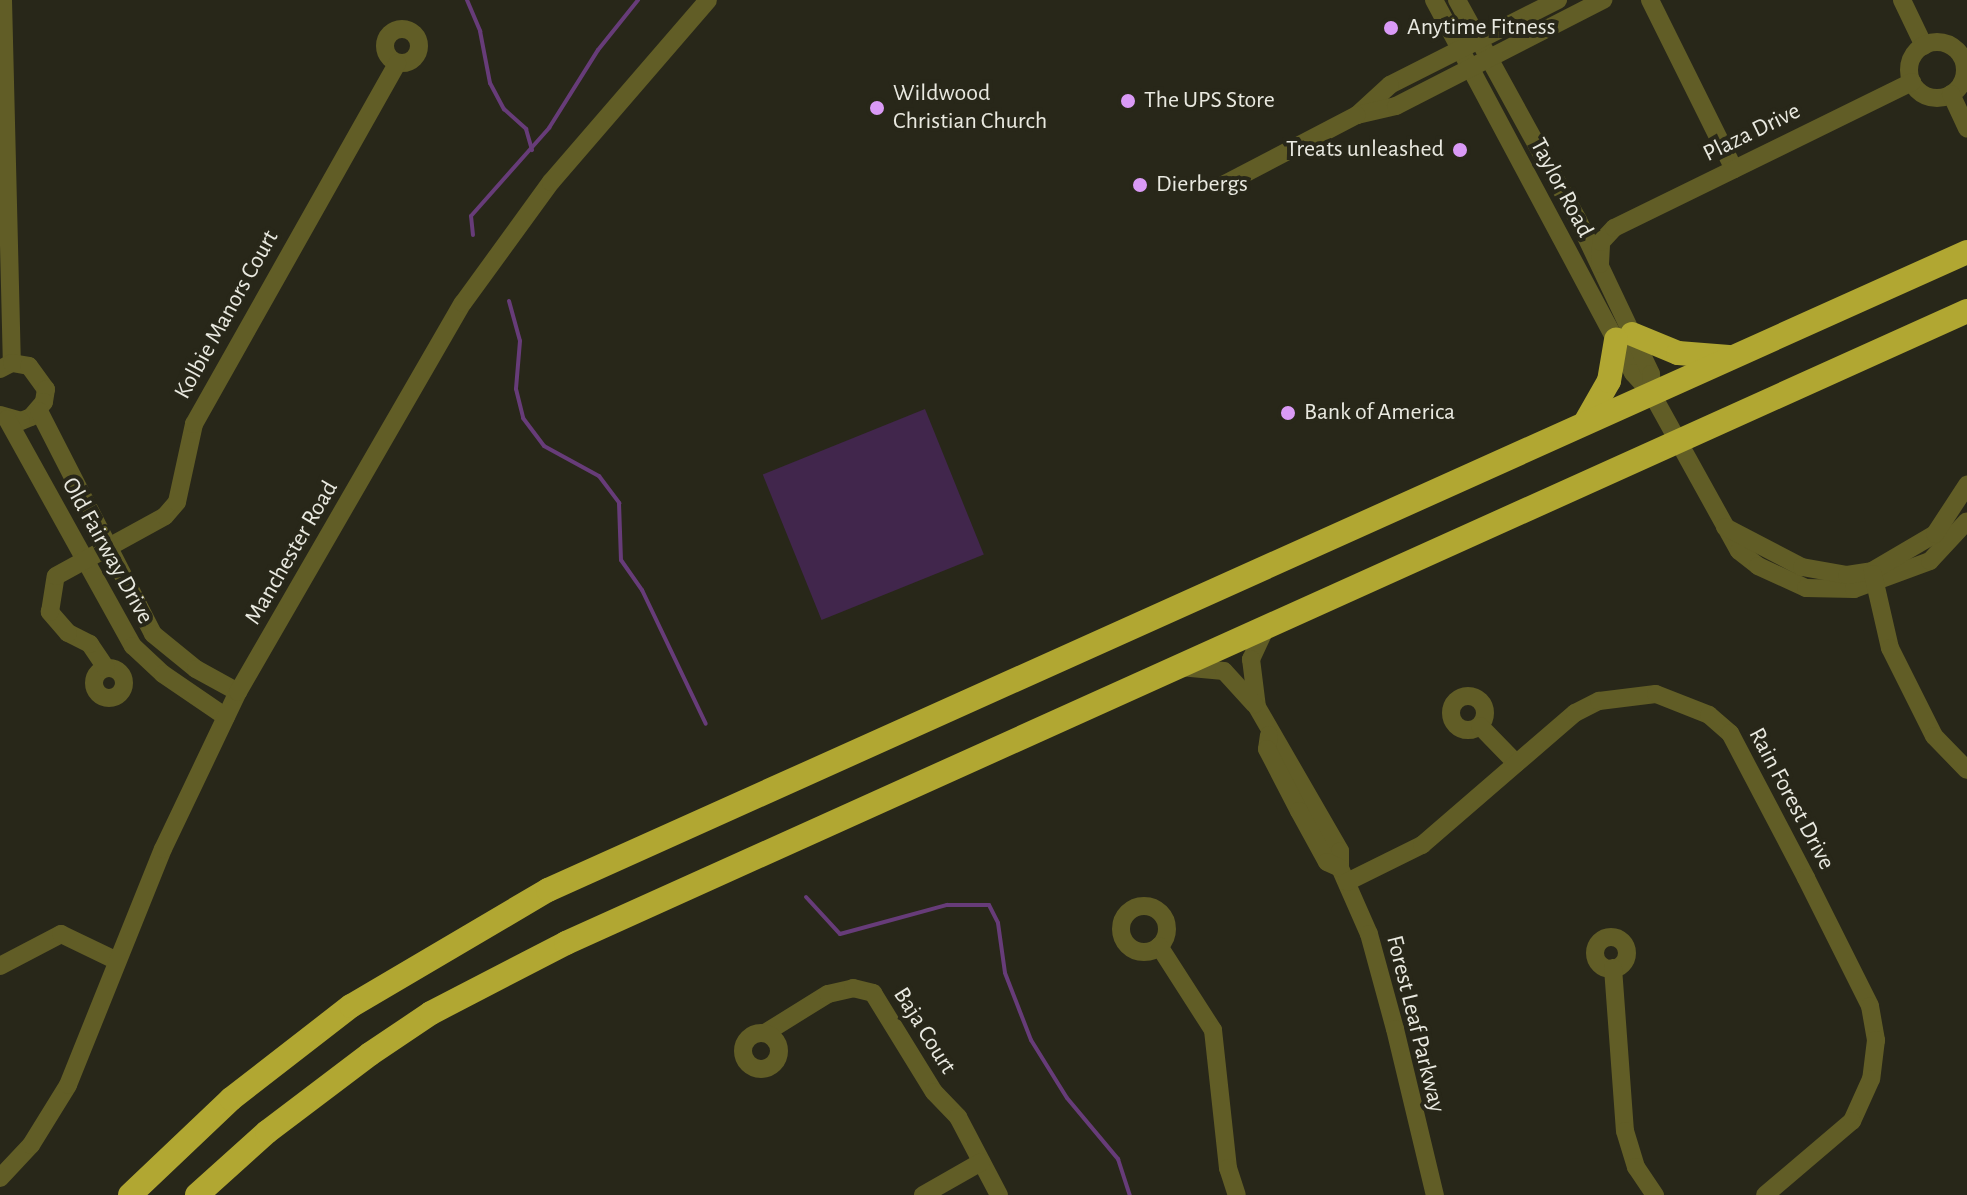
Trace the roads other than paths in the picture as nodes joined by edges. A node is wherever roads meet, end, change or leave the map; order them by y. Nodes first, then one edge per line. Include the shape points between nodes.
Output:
1 (3, 0) edge
2 (708, 0) edge
3 (1434, 0) edge
4 (1457, 0) edge
5 (1558, 0) edge
6 (1603, 0) edge
7 (1650, 0) edge
8 (1902, 0) edge
9 (1478, 39) junction
10 (1924, 46) junction
11 (1460, 48) junction
12 (1964, 57) edge
13 (1488, 59) junction
14 (397, 63) dead end
15 (1470, 68) junction
16 (1912, 82) junction
17 (1951, 94) junction
18 (1357, 115) junction
19 (1967, 128) edge
20 (1734, 169) junction
21 (1221, 186) dead end
22 (1577, 218) junction
23 (1614, 228) junction
24 (1967, 252) edge
25 (1600, 265) junction
26 (1967, 311) edge
27 (1624, 337) junction
28 (1732, 358) junction
29 (6, 366) edge
30 (1652, 394) junction
31 (39, 411) junction
32 (3, 417) edge
33 (1585, 423) junction
34 (1676, 441) junction
35 (1967, 485) edge
36 (1967, 521) edge
37 (108, 550) junction
38 (85, 561) junction
39 (1875, 578) junction
40 (1267, 625) junction
41 (1180, 667) junction
42 (106, 668) dead end
43 (238, 692) junction
44 (1257, 707) junction
45 (226, 717) junction
46 (1480, 726) dead end
47 (1516, 763) junction
48 (1967, 770) edge
49 (1343, 875) junction
50 (1159, 946) dead end
51 (117, 961) junction
52 (0, 966) edge
53 (1613, 968) dead end
54 (765, 1033) dead end
55 (981, 1162) junction
56 (2, 1175) edge
57 (130, 1195) edge
58 (197, 1195) edge
59 (923, 1195) edge
60 (999, 1195) edge
61 (1237, 1195) edge
62 (1435, 1195) edge
63 (1655, 1195) edge
64 (1765, 1195) edge

1 - 29 street, Old Fairway Drive
2 - 43 street, Manchester Road via 551,182 471,291
3 - 11 street, Taylor Road
4 - 9 street, Taylor Road
5 - 9 street
6 - 13 street
7 - 20 street
8 - 10 street
9 - 11 street
9 - 13 street, Taylor Road
10 - 12 street via 1946,44
10 - 16 street via 1909,65
11 - 15 street, Taylor Road
11 - 18 street via 1390,85
12 - 17 street via 1963,78
13 - 15 street
13 - 22 street, Taylor Road
14 - 37 street, Kolbie Manors Court via 194,424 177,502 165,516
15 - 18 street via 1396,106
15 - 27 street, Taylor Road
16 - 17 street via 1929,97
16 - 20 street, Plaza Drive
17 - 19 street
18 - 21 street
20 - 23 street, Plaza Drive
22 - 23 street via 1594,228
22 - 25 street, Taylor Road
23 - 25 street via 1601,242
24 - 28 highway
25 - 27 street, Taylor Road
26 - 34 highway
27 - 28 highway via 1678,353
27 - 30 street, Taylor Road via 1637,379
27 - 33 highway via 1609,381
28 - 30 highway
29 - 31 street, Old Fairway Drive via 29,366 43,380
30 - 33 highway
30 - 34 street, Taylor Road
31 - 32 street, Old Fairway Drive via 21,421
31 - 37 street, Old Fairway Drive
32 - 38 street, Old Fairway Drive
33 - 57 highway via 659,838 481,925 289,1051
34 - 39 street, Taylor Road via 1725,527 1802,567
34 - 40 highway
35 - 39 street, Taylor Road via 1935,534
36 - 39 street, Taylor Road via 1930,561
37 - 38 street, Kolbie Manors Court
37 - 43 street, Old Fairway Drive via 153,634 196,669
38 - 42 street, Kolbie Manors Court via 56,576 48,603 56,622 90,644
38 - 45 street, Old Fairway Drive via 133,646 163,674
39 - 48 street via 1890,648 1934,736
40 - 41 highway
40 - 44 street, Forest Leaf Parkway via 1251,659
41 - 44 street, Forest Leaf Parkway via 1224,671
41 - 58 highway via 675,892 431,1013 319,1090
43 - 45 street, Manchester Road
44 - 49 street, Forest Leaf Parkway via 1269,735 1267,749 1327,862
45 - 51 street, Manchester Road
46 - 47 street
47 - 49 street, Rain Forest Drive via 1422,845
47 - 64 street, Rain Forest Drive via 1575,713 1599,701 1656,694 1709,715 1730,733 1870,1006 1876,1040 1871,1079 1852,1121
49 - 62 street, Forest Leaf Parkway via 1369,934
50 - 61 street via 1213,1030 1228,1168
51 - 52 street via 61,934
51 - 56 street, Manchester Road via 68,1085 31,1145
53 - 63 street via 1625,1131 1636,1167
54 - 55 street, Baja Court via 828,994 853,988 873,993 934,1092 958,1117
55 - 59 street
55 - 60 street, Baja Court

